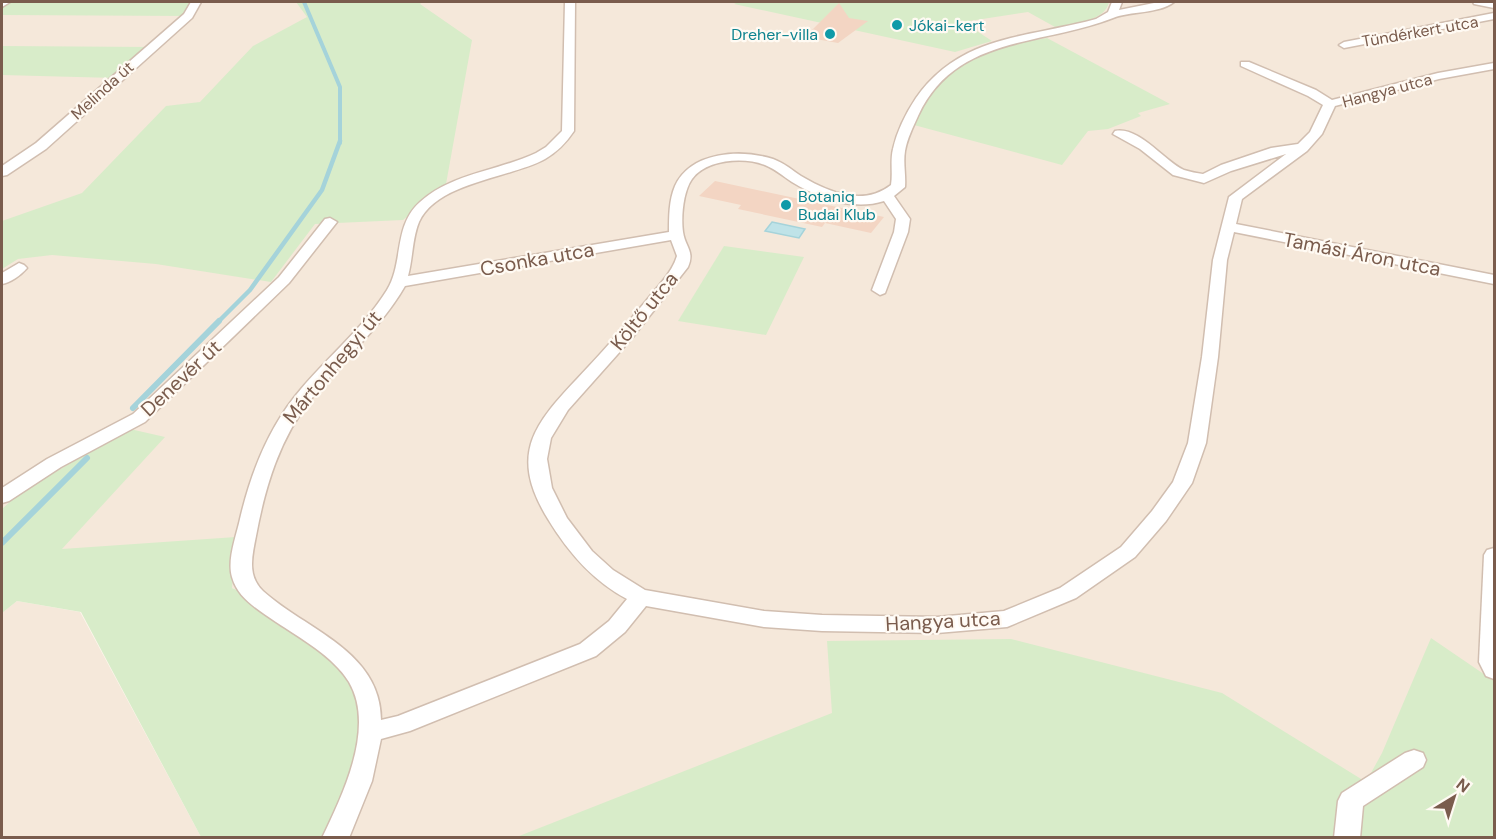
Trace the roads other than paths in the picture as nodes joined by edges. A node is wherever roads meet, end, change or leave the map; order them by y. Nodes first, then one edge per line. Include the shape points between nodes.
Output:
1 (5, 2) edge
2 (196, 2) edge
3 (570, 2) edge
4 (1169, 2) edge
5 (1478, 2) edge
6 (2, 4) edge
7 (1494, 5) edge
8 (1115, 8) edge
9 (1494, 16) edge
10 (1344, 45) dead end
11 (1245, 64) dead end
12 (1494, 66) edge
13 (1330, 104) junction
14 (1119, 134) dead end
15 (1302, 148) junction
16 (2, 172) edge
17 (887, 196) junction
18 (330, 222) dead end
19 (1229, 227) junction
20 (675, 235) junction
21 (19, 268) dead end
22 (2, 280) edge
23 (1494, 280) edge
24 (399, 282) junction
25 (880, 290) dead end
26 (2, 497) edge
27 (1494, 555) edge
28 (640, 597) junction
29 (1493, 615) edge
30 (1494, 670) edge
31 (371, 732) junction
32 (1414, 760) dead end
33 (335, 837) edge
34 (1347, 837) edge

1 - 6 street
2 - 16 street, Melinda út via 188,16 41,146
3 - 24 street, Mártonhegyi út via 568,131 544,156 459,184 422,207 404,247
4 - 8 street via 1126,13
5 - 7 street
8 - 17 street via 1089,25 975,51 946,69 932,82 910,119 899,151 898,187
9 - 10 street, Tündérkert utca
11 - 13 street
12 - 13 street, Hangya utca
13 - 15 street, Hangya utca via 1316,134
14 - 15 street via 1145,146 1178,172 1204,179 1276,151
15 - 19 street, Hangya utca via 1236,197
17 - 20 street, Költő utca via 860,200 839,197 817,191 760,159 717,160 701,166 682,182
17 - 25 street via 903,219
18 - 26 street, Denevér út via 284,280 139,418 54,463
19 - 23 street, Tamási Áron utca
19 - 28 street, Hangya utca via 1220,261 1197,443 1182,483 1128,552 1068,593 1007,619 937,625 764,619
20 - 24 street, Csonka utca
20 - 28 street, Költő utca via 684,248 684,260 676,274 558,411 538,450 542,489 568,536 599,569
21 - 22 street
24 - 31 street, Mártonhegyi út via 368,326 305,394 283,425 259,483 241,566 242,578 260,600 340,657 359,679
27 - 29 street
28 - 31 street via 622,622 588,650 402,724
29 - 30 street via 1490,662
31 - 33 street, Mártonhegyi út via 362,777
32 - 34 street via 1351,801

